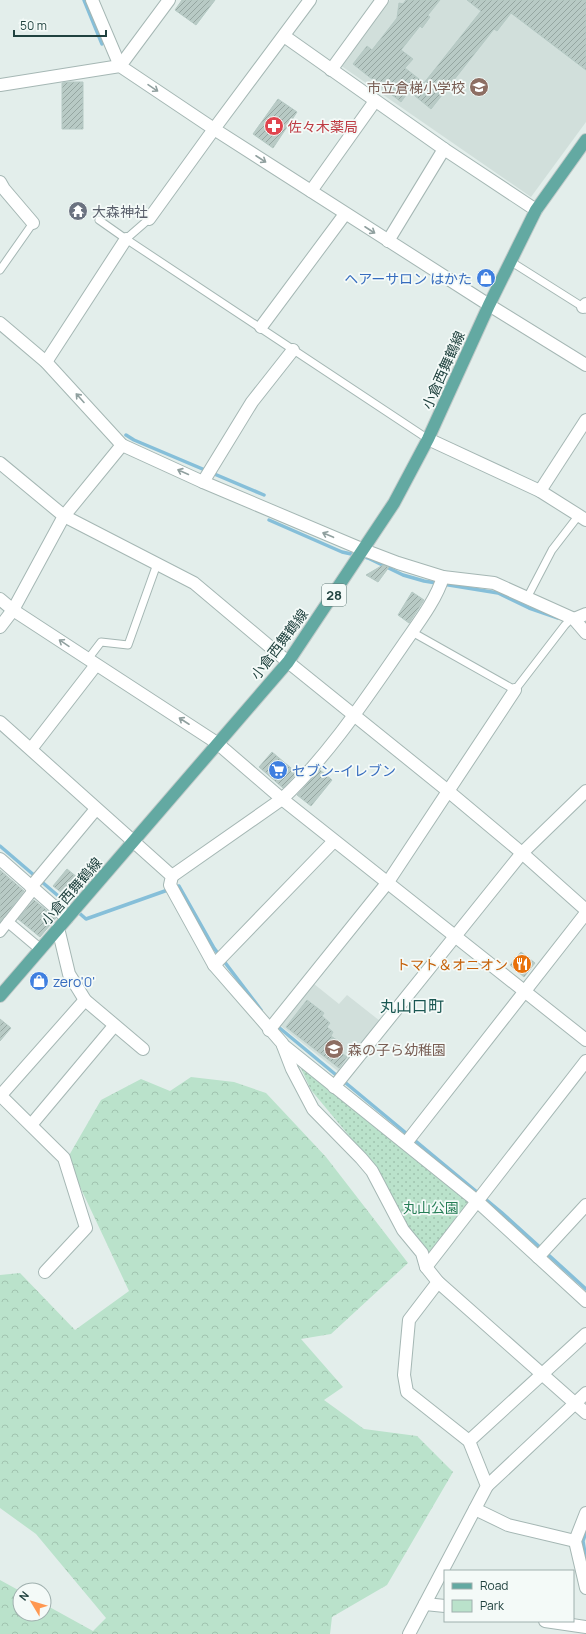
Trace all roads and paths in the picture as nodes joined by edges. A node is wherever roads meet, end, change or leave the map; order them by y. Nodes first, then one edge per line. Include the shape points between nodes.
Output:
1 (92, 0) edge
2 (169, 0) edge
3 (310, 0) edge
4 (382, 0) edge
5 (284, 36) junction
6 (120, 66) junction
7 (331, 70) junction
8 (0, 84) edge
9 (375, 101) junction
10 (214, 129) junction
11 (586, 140) edge
12 (444, 149) junction
13 (1, 187) edge
14 (311, 191) junction
15 (536, 210) junction
16 (345, 214) junction
17 (149, 219) joint
18 (100, 220) dead end
19 (33, 223) joint
20 (126, 239) junction
21 (388, 241) junction
22 (510, 261) junction
23 (0, 270) edge
24 (489, 305) junction
25 (585, 307) edge
26 (1, 326) edge
27 (261, 327) junction
28 (293, 350) junction
29 (46, 362) junction
30 (586, 365) edge
31 (586, 420) edge
32 (428, 439) junction
33 (122, 445) junction
34 (0, 463) edge
35 (203, 482) junction
36 (540, 491) junction
37 (64, 516) junction
38 (583, 518) edge
39 (364, 550) junction
40 (157, 564) junction
41 (442, 579) junction
42 (0, 598) edge
43 (527, 598) junction
44 (13, 610) junction
45 (586, 614) edge
46 (569, 622) junction
47 (0, 627) edge
48 (412, 632) junction
49 (586, 634) edge
50 (92, 662) junction
51 (288, 662) junction
52 (515, 690) junction
53 (355, 716) junction
54 (0, 722) edge
55 (217, 743) junction
56 (31, 749) junction
57 (448, 791) junction
58 (586, 791) edge
59 (282, 799) junction
60 (96, 809) junction
61 (334, 841) junction
62 (134, 842) junction
63 (522, 853) junction
64 (0, 859) edge
65 (171, 881) junction
66 (388, 882) junction
67 (35, 883) junction
68 (586, 912) edge
69 (67, 918) junction
70 (8, 922) junction
71 (58, 928) junction
72 (0, 932) edge
73 (455, 936) junction
74 (40, 949) junction
75 (219, 960) junction
76 (524, 992) junction
77 (0, 996) edge
78 (85, 1000) junction
79 (114, 1026) junction
80 (271, 1028) junction
81 (586, 1040) edge
82 (282, 1043) junction
83 (143, 1049) dead end
84 (586, 1061) edge
85 (339, 1082) junction
86 (0, 1095) edge
87 (31, 1125) junction
88 (406, 1143) junction
89 (478, 1202) junction
90 (586, 1205) edge
91 (544, 1252) junction
92 (426, 1267) junction
93 (45, 1272) dead end
94 (438, 1282) junction
95 (586, 1301) edge
96 (586, 1334) edge
97 (542, 1375) junction
98 (586, 1393) edge
99 (574, 1404) junction
100 (586, 1413) edge
101 (469, 1441) junction
102 (487, 1486) junction
103 (475, 1509) junction
104 (586, 1513) edge
105 (575, 1541) junction
106 (586, 1588) edge
107 (425, 1604) junction
108 (444, 1606) edge
109 (553, 1622) edge
110 (586, 1627) edge
111 (409, 1634) edge

1 - 6 street
2 - 6 street
3 - 5 street
4 - 7 street
5 - 7 street
5 - 10 street
6 - 8 street
6 -> 10 street
7 - 9 street
9 - 12 street
9 - 14 street
10 -> 14 street
10 - 17 street
11 - 15 main road, 小倉西舞鶴線 / 28
12 - 15 street
12 - 21 street
13 - 19 street
14 - 16 street
15 - 22 main road, 小倉西舞鶴線 / 28
16 -> 21 street
16 - 27 street
17 - 20 lane
18 - 20 lane
19 - 23 lane
20 - 27 lane
20 - 29 street
21 - 24 street
22 - 24 main road, 小倉西舞鶴線 / 28
22 - 25 lane
24 - 30 street
24 - 32 main road, 小倉西舞鶴線 / 28
26 - 29 street
27 - 28 lane
28 - 32 lane
28 - 35 street via 252,402
33 -> 29 street
31 - 36 street
32 - 36 street
32 - 39 main road, 小倉西舞鶴線 / 28 via 394,503
35 -> 33 street
33 - 37 street
34 - 37 street
39 -> 35 street
36 - 38 street
37 - 40 street
37 - 44 street
38 - 43 lane via 552,550
39 - 41 street
39 - 51 main road, 小倉西舞鶴線 / 28
40 - 50 lane via 128,645 101,642
40 - 51 street via 194,583
41 - 43 street via 494,583
41 - 48 street
42 - 44 street
43 - 46 street
44 - 47 street
50 -> 44 street
45 - 46 street
46 - 49 street
46 - 52 lane
48 - 52 lane
48 - 53 street
55 -> 50 street
50 - 56 street
51 - 53 street
51 - 55 main road, 小倉西舞鶴線 / 28
52 - 57 street
53 - 57 street
53 - 59 street
54 - 56 street
55 - 59 street
55 - 62 main road, 小倉西舞鶴線 / 28
56 - 60 street
57 - 63 street
57 - 66 street
58 - 63 street
59 - 61 street
59 - 65 street
60 - 62 street
60 - 67 street
61 - 66 street
61 - 75 street
62 - 65 street
62 - 69 main road, 小倉西舞鶴線 / 28
63 - 68 street
63 - 73 street
64 - 67 street
65 - 75 street via 176,897
66 - 73 street
66 - 80 street
67 - 69 street
67 - 70 street
68 - 76 street
69 - 71 main road, 小倉西舞鶴線 / 28
70 - 72 street
70 - 74 street
71 - 74 main road, 小倉西舞鶴線 / 28
71 - 78 street via 69,974
73 - 76 street
73 - 85 street
74 - 77 main road, 小倉西舞鶴線 / 28
75 - 80 street
76 - 81 street
76 - 88 street
78 - 79 street
78 - 86 street
79 - 83 street
79 - 87 street
80 - 82 street
82 - 85 street
82 - 92 street via 292,1069 313,1109 372,1171 403,1230 422,1253
84 - 89 street
85 - 88 street
86 - 87 street
87 - 93 street via 64,1158 86,1228
88 - 89 street
89 - 91 street
89 - 92 street
90 - 91 street
91 - 95 street
92 - 94 street
94 - 97 street
94 - 101 street via 409,1320 404,1375 407,1392
96 - 97 street
97 - 99 street
97 - 101 street
98 - 99 street
99 - 100 street
99 - 102 street
101 - 102 street
102 - 103 street
103 - 105 street via 508,1525
103 - 107 street
104 - 105 street
105 - 106 street
107 - 108 street
107 - 111 street
109 - 110 street

